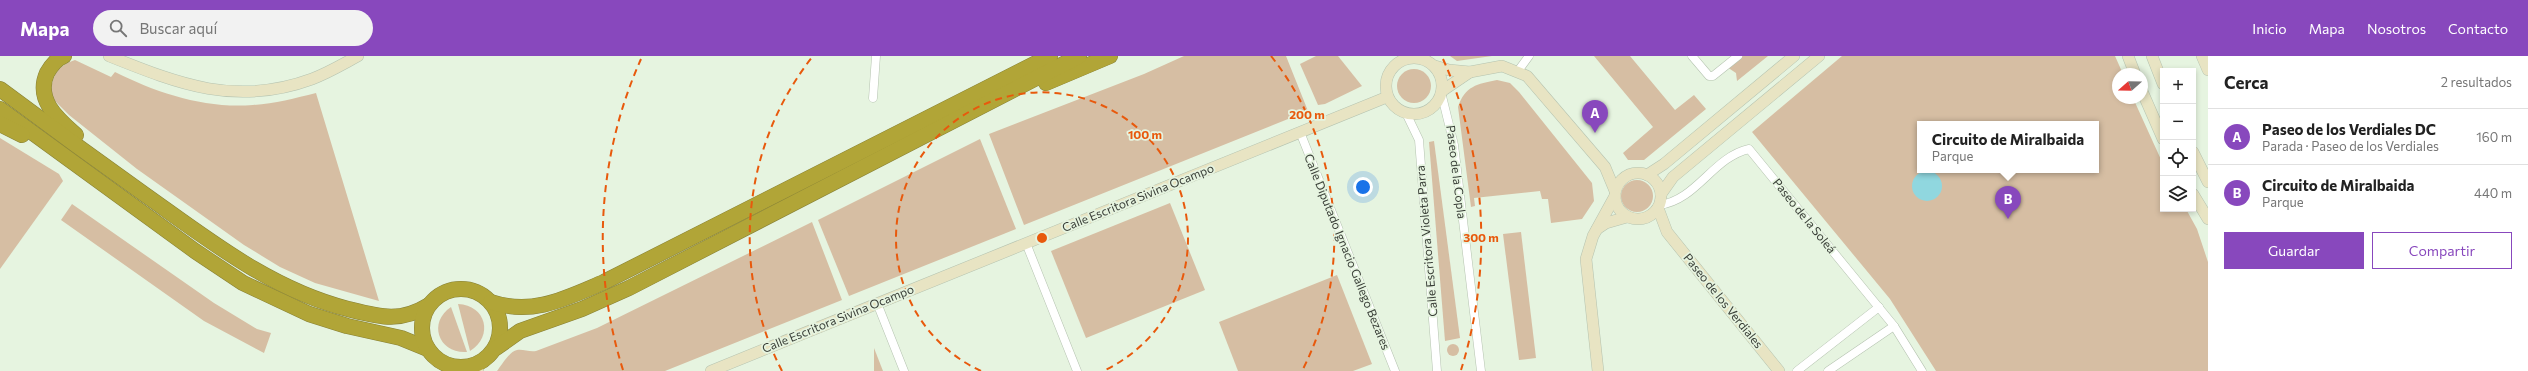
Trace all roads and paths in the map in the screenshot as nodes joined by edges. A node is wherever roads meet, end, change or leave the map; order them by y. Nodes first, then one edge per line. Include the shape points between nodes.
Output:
1 (64, 56) edge
2 (109, 56) edge
3 (358, 56) edge
4 (876, 56) edge
5 (1033, 56) edge
6 (1050, 56) edge
7 (1079, 56) edge
8 (1110, 56) edge
9 (1529, 56) edge
10 (1692, 56) edge
11 (1738, 56) edge
12 (1794, 56) edge
13 (1819, 56) edge
14 (2128, 56) edge
15 (2152, 56) edge
16 (2202, 56) edge
17 (1422, 57) edge
18 (125, 59) edge
19 (1399, 59) edge
20 (1784, 60) edge
21 (1435, 66) junction
22 (2133, 68) edge
23 (2208, 70) edge
24 (1518, 71) junction
25 (1470, 72) junction
26 (2160, 76) edge
27 (0, 89) edge
28 (1442, 92) junction
29 (1387, 97) junction
30 (873, 98) dead end
31 (2148, 104) edge
32 (0, 109) edge
33 (955, 113) junction
34 (1406, 113) junction
35 (0, 124) edge
36 (1300, 132) junction
37 (2160, 132) edge
38 (2196, 158) edge
39 (1605, 167) junction
40 (1647, 175) junction
41 (1626, 176) junction
42 (2208, 182) edge
43 (112, 190) junction
44 (1615, 193) junction
45 (1661, 194) junction
46 (147, 196) junction
47 (2196, 199) edge
48 (1658, 207) junction
49 (2206, 216) edge
50 (1627, 217) junction
51 (1638, 220) junction
52 (1597, 229) junction
53 (2208, 229) edge
54 (1667, 232) junction
55 (1026, 243) junction
56 (491, 302) junction
57 (877, 303) junction
58 (429, 305) junction
59 (1878, 307) junction
60 (1894, 326) junction
61 (496, 348) junction
62 (428, 349) junction
63 (477, 368) edge
64 (711, 371) edge
65 (904, 371) edge
66 (1077, 371) edge
67 (1395, 371) edge
68 (1438, 371) edge
69 (1481, 371) edge
70 (1598, 371) edge
71 (1779, 371) edge
72 (1797, 371) edge
73 (1828, 371) edge
74 (1922, 371) edge

1 - 46 highway via 55,62 45,78 44,97 49,108 68,128
2 - 18 street
3 - 18 street via 312,79 266,92 223,92 188,86
4 - 30 street
5 - 33 highway
6 - 33 highway
7 - 33 highway
8 - 33 highway
9 - 24 street
10 - 11 street via 1709,76 1713,76
12 - 20 street
13 - 45 street via 1673,177
14 - 22 street
15 - 26 street
16 - 23 street
17 - 19 street
17 - 21 street
19 - 29 street via 1392,66 1385,81
20 - 40 street via 1664,164
21 - 25 street
21 - 28 street via 1441,78
24 - 25 street via 1502,66
24 - 39 street via 1536,84
25 - 28 street
27 - 46 highway
28 - 34 street via 1434,106 1428,110 1421,113
28 - 69 street, Paseo de la Copla via 1454,145
29 - 34 street via 1392,104
29 - 36 street, Calle Escritora Sivina Ocampo
31 - 37 street
32 - 43 highway
33 - 56 highway via 577,294 544,306 524,308 505,307
33 - 61 highway via 629,288 520,332
34 - 68 street, Calle Escritora Violeta Parra via 1419,140
35 - 43 highway
36 - 55 street, Calle Escritora Sivina Ocampo
36 - 67 street, Calle Diputado Ignacio Gallego Bezares
38 - 42 street
39 - 41 street
39 - 44 street
40 - 41 street
40 - 45 street via 1654,180
41 - 44 street
43 - 62 highway via 221,269 268,297 324,320 401,338
44 - 50 street via 1618,208
44 - 52 street
45 - 48 street
46 - 58 highway via 234,257 277,282 310,297 367,314 392,317 416,313
47 - 49 street
48 - 51 street via 1653,214
48 - 54 street, Paseo de los Verdiales
48 - 59 street, Paseo de la Soleá via 1676,202 1732,156 1749,149
49 - 53 street
50 - 51 street
50 - 52 street via 1606,223
51 - 54 street, Paseo de los Verdiales
52 - 70 street via 1588,249 1586,269
54 - 71 street, Paseo de los Verdiales
55 - 57 street, Calle Escritora Sivina Ocampo
55 - 66 street
56 - 58 highway via 471,290 459,288 437,296
56 - 61 highway via 498,312 501,324
57 - 64 street, Calle Escritora Sivina Ocampo
57 - 65 street
58 - 62 highway via 422,332
59 - 60 street, Paseo de la Soleá
59 - 72 street
60 - 73 street
60 - 74 street, Paseo de la Soleá
61 - 63 highway
62 - 63 highway via 437,359 449,366

